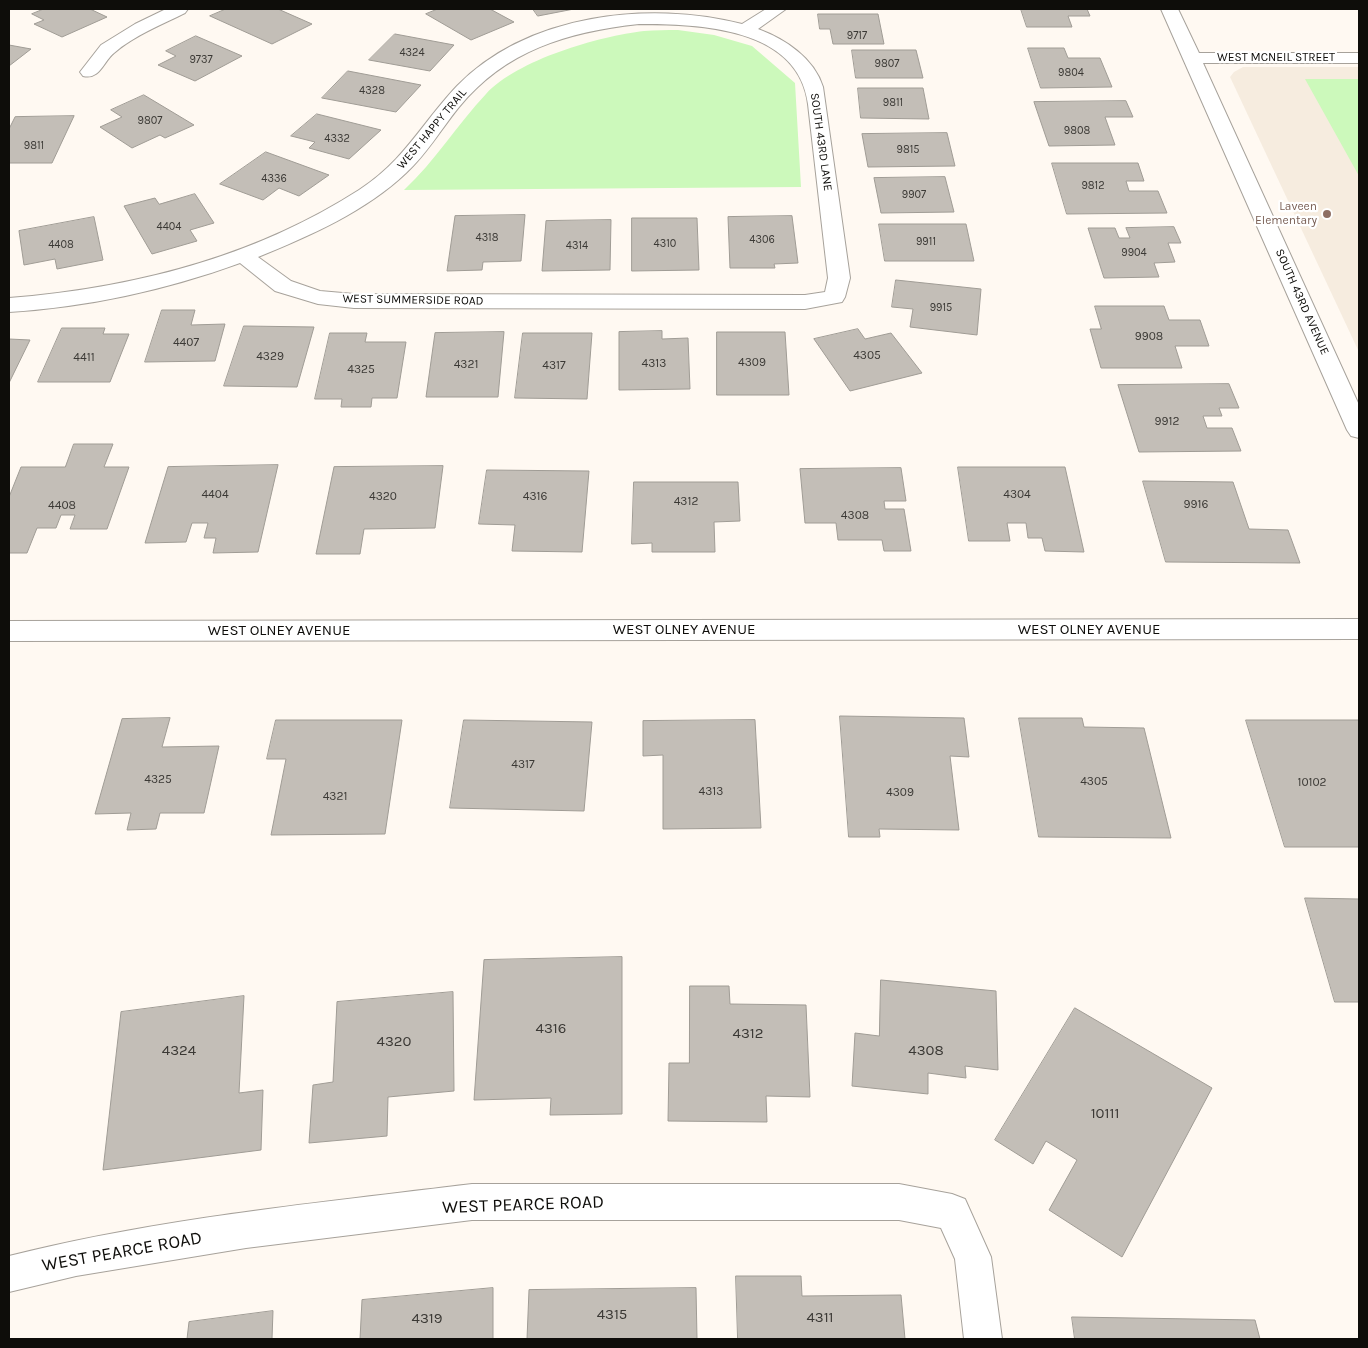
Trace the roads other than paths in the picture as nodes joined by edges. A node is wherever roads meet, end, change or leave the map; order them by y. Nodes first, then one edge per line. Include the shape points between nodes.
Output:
1 (179, 9) edge
2 (777, 9) edge
3 (1170, 9) edge
4 (745, 30) junction
5 (1193, 58) junction
6 (1359, 58) edge
7 (89, 72) dead end
8 (243, 256) junction
9 (834, 297) joint
10 (9, 305) edge
11 (1359, 430) edge
12 (1359, 629) edge
13 (9, 631) edge
14 (9, 1274) edge
15 (983, 1339) edge

1 - 7 street via 107,49
2 - 4 street
3 - 5 street, SOUTH 43RD AVENUE
4 - 8 street, WEST HAPPY TRAIL via 687,19 613,22 579,27 518,50 487,68 454,100 399,169 368,193 292,235
4 - 9 street, SOUTH 43RD LANE via 776,43 794,56 813,83 839,278
5 - 6 street, WEST MCNEIL STREET
5 - 11 street, SOUTH 43RD AVENUE
8 - 9 street, WEST SUMMERSIDE ROAD via 284,286 318,297 354,301 805,302
8 - 10 street via 131,288 63,300
12 - 13 street, WEST OLNEY AVENUE
14 - 15 street, WEST PEARCE ROAD via 76,1258 246,1230 472,1202 899,1202 952,1212 973,1258

